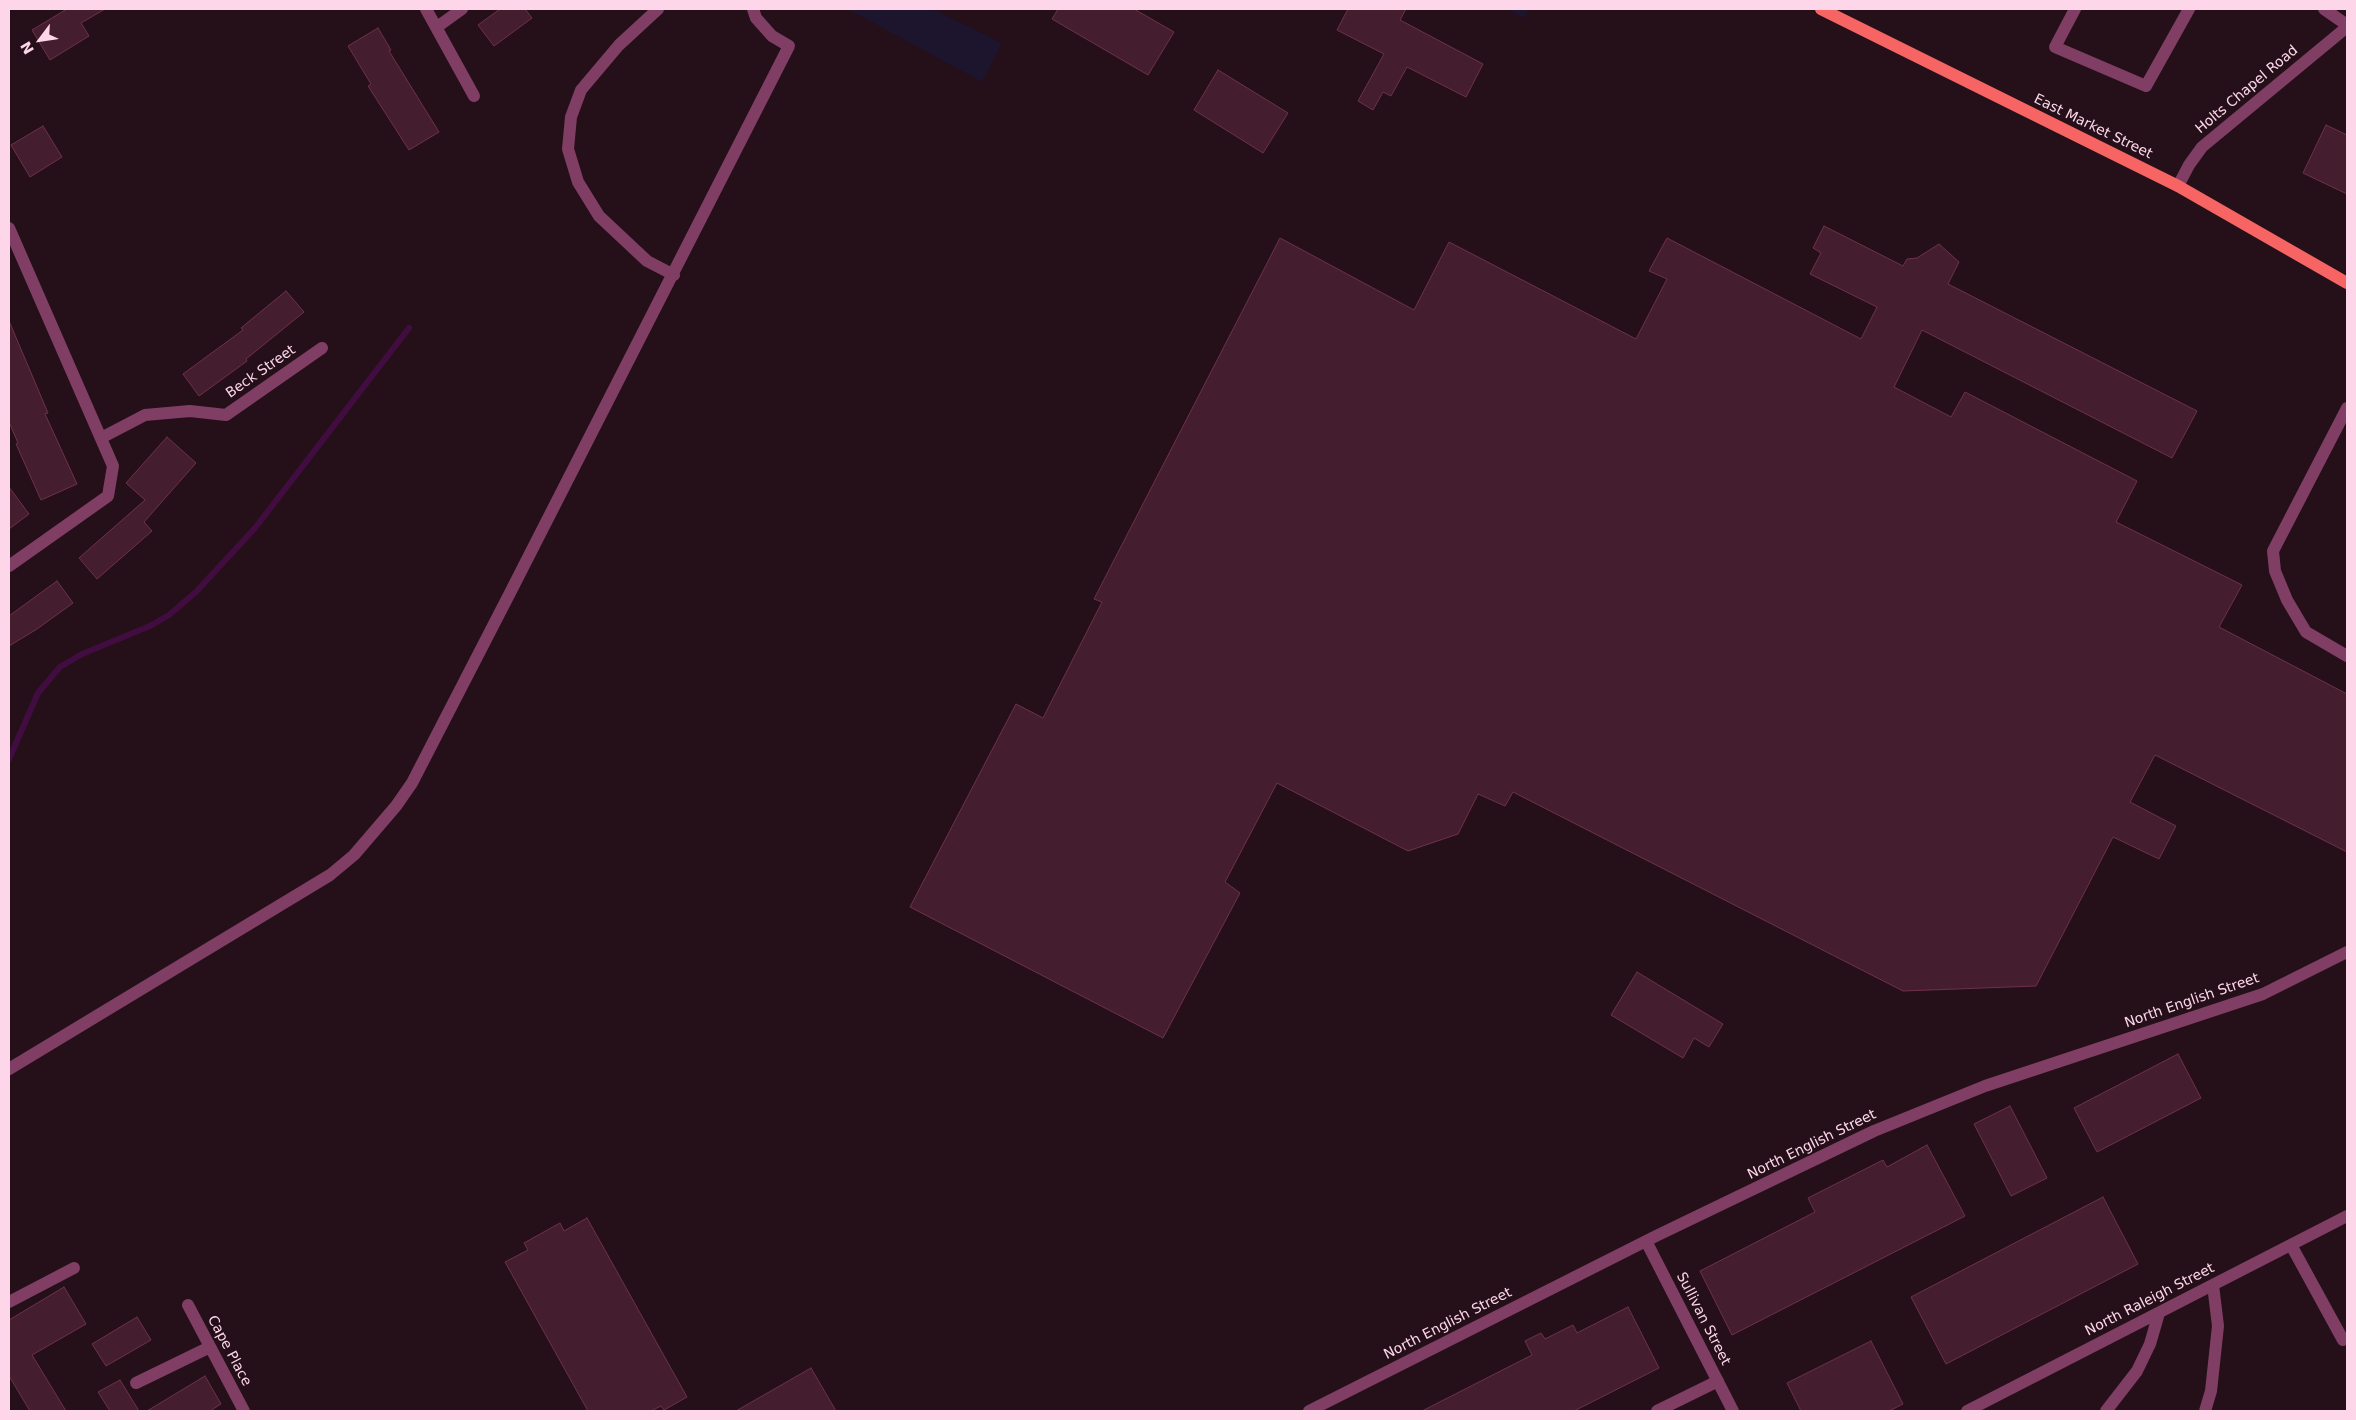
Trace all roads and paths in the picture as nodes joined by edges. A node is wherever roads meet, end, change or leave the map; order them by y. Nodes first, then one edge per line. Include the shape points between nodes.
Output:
1 (426, 9) edge
2 (462, 9) edge
3 (658, 9) edge
4 (753, 9) edge
5 (1821, 9) edge
6 (2075, 9) edge
7 (2189, 9) edge
8 (2324, 9) edge
9 (2347, 26) edge
10 (437, 28) junction
11 (474, 96) dead end
12 (2178, 186) junction
13 (9, 228) edge
14 (674, 275) junction
15 (2347, 283) edge
16 (322, 348) dead end
17 (2347, 408) edge
18 (101, 438) junction
19 (9, 566) edge
20 (2347, 656) edge
21 (2347, 952) edge
22 (9, 1069) edge
23 (2347, 1216) edge
24 (1646, 1241) junction
25 (2291, 1245) junction
26 (74, 1268) dead end
27 (2213, 1285) junction
28 (9, 1302) edge
29 (188, 1306) dead end
30 (2158, 1313) junction
31 (2343, 1340) dead end
32 (210, 1347) junction
33 (1718, 1381) junction
34 (136, 1383) dead end
35 (244, 1411) edge
36 (1309, 1411) edge
37 (1657, 1411) edge
38 (1734, 1411) edge
39 (1967, 1411) edge
40 (2106, 1411) edge
41 (2205, 1411) edge

1 - 10 street
2 - 10 street
3 - 14 street via 618,45 581,90 571,117 568,148 578,182 598,216 647,261
4 - 14 street via 756,18 772,36 789,46
5 - 12 main road, East Market Street
6 - 7 street via 2055,47 2146,86
8 - 9 street
9 - 12 street, Holts Chapel Road via 2202,147
10 - 11 street
12 - 15 main road, East Market Street
13 - 18 street
14 - 22 street via 412,783 386,818 330,875
16 - 18 street, Beck Street via 226,416 190,412 145,416
17 - 20 street via 2273,551 2275,571 2306,632
18 - 19 street via 113,466 108,496
21 - 24 street, North English Street via 2263,994 1985,1086 1908,1117
23 - 25 street, North Raleigh Street
24 - 33 street, Sullivan Street
24 - 36 street, North English Street
25 - 27 street, North Raleigh Street
25 - 31 street
26 - 28 street
27 - 30 street, North Raleigh Street
27 - 41 street via 2218,1326 2211,1391
29 - 32 street, Cape Place
30 - 39 street, North Raleigh Street
30 - 40 street via 2150,1344 2137,1371
32 - 34 street
32 - 35 street, Cape Place
33 - 37 street
33 - 38 street, Sullivan Street

